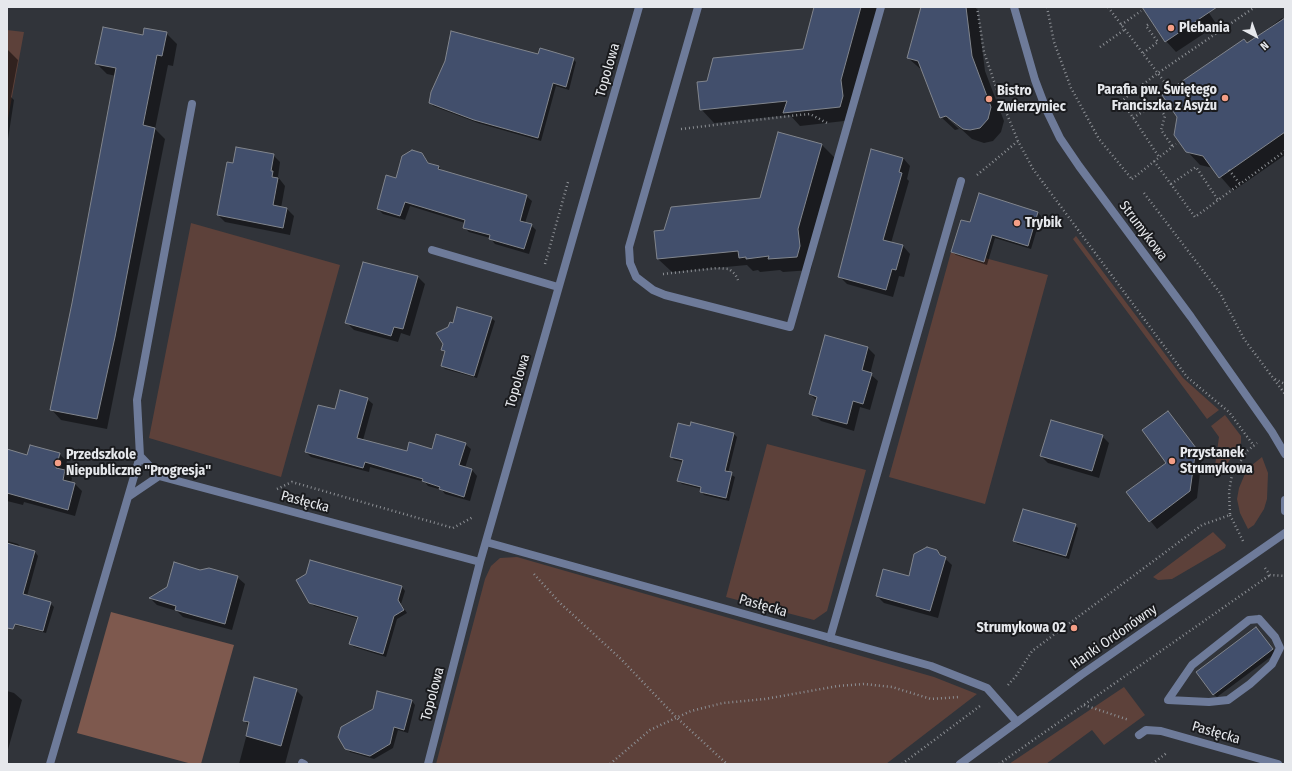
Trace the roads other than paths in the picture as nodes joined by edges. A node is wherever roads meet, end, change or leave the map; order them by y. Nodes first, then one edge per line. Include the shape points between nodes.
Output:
1 (639, 7) edge
2 (698, 7) edge
3 (881, 7) edge
4 (1014, 7) edge
5 (192, 104) dead end
6 (961, 182) road end
7 (432, 250) dead end
8 (558, 287) junction
9 (1285, 454) edge
10 (140, 456) junction
11 (159, 476) junction
12 (128, 497) junction
13 (1285, 500) edge
14 (1285, 511) edge
15 (1285, 533) edge
16 (486, 542) junction
17 (480, 562) junction
18 (830, 638) junction
19 (1168, 700) joint
20 (1017, 722) junction
21 (1139, 735) dead end
22 (1258, 762) edge
23 (50, 764) edge
24 (428, 764) edge
25 (960, 764) edge
26 (1278, 764) edge

1 - 8 street, Topolowa
2 - 3 street via 629,246 630,263 636,277 653,290 665,295 790,327
4 - 9 street, Strumykowa via 1035,80 1060,138 1192,317
5 - 10 street via 137,400
6 - 18 street
7 - 8 street
8 - 16 street, Topolowa
10 - 11 street
10 - 12 street
11 - 12 street
11 - 17 street, Pasłęcka
12 - 23 street
13 - 14 street
15 - 20 street, Hanki Ordonówny
16 - 17 street, Topolowa
16 - 18 street, Pasłęcka
17 - 24 street, Topolowa
18 - 20 street, Pasłęcka via 931,666 987,688
19 - 19 street via 1228,700 1272,664 1280,648 1275,637 1259,619 1249,620 1192,664
20 - 25 street, Hanki Ordonówny
21 - 22 street, Pasłęcka via 1146,730 1161,731
22 - 26 street, Pasłęcka

